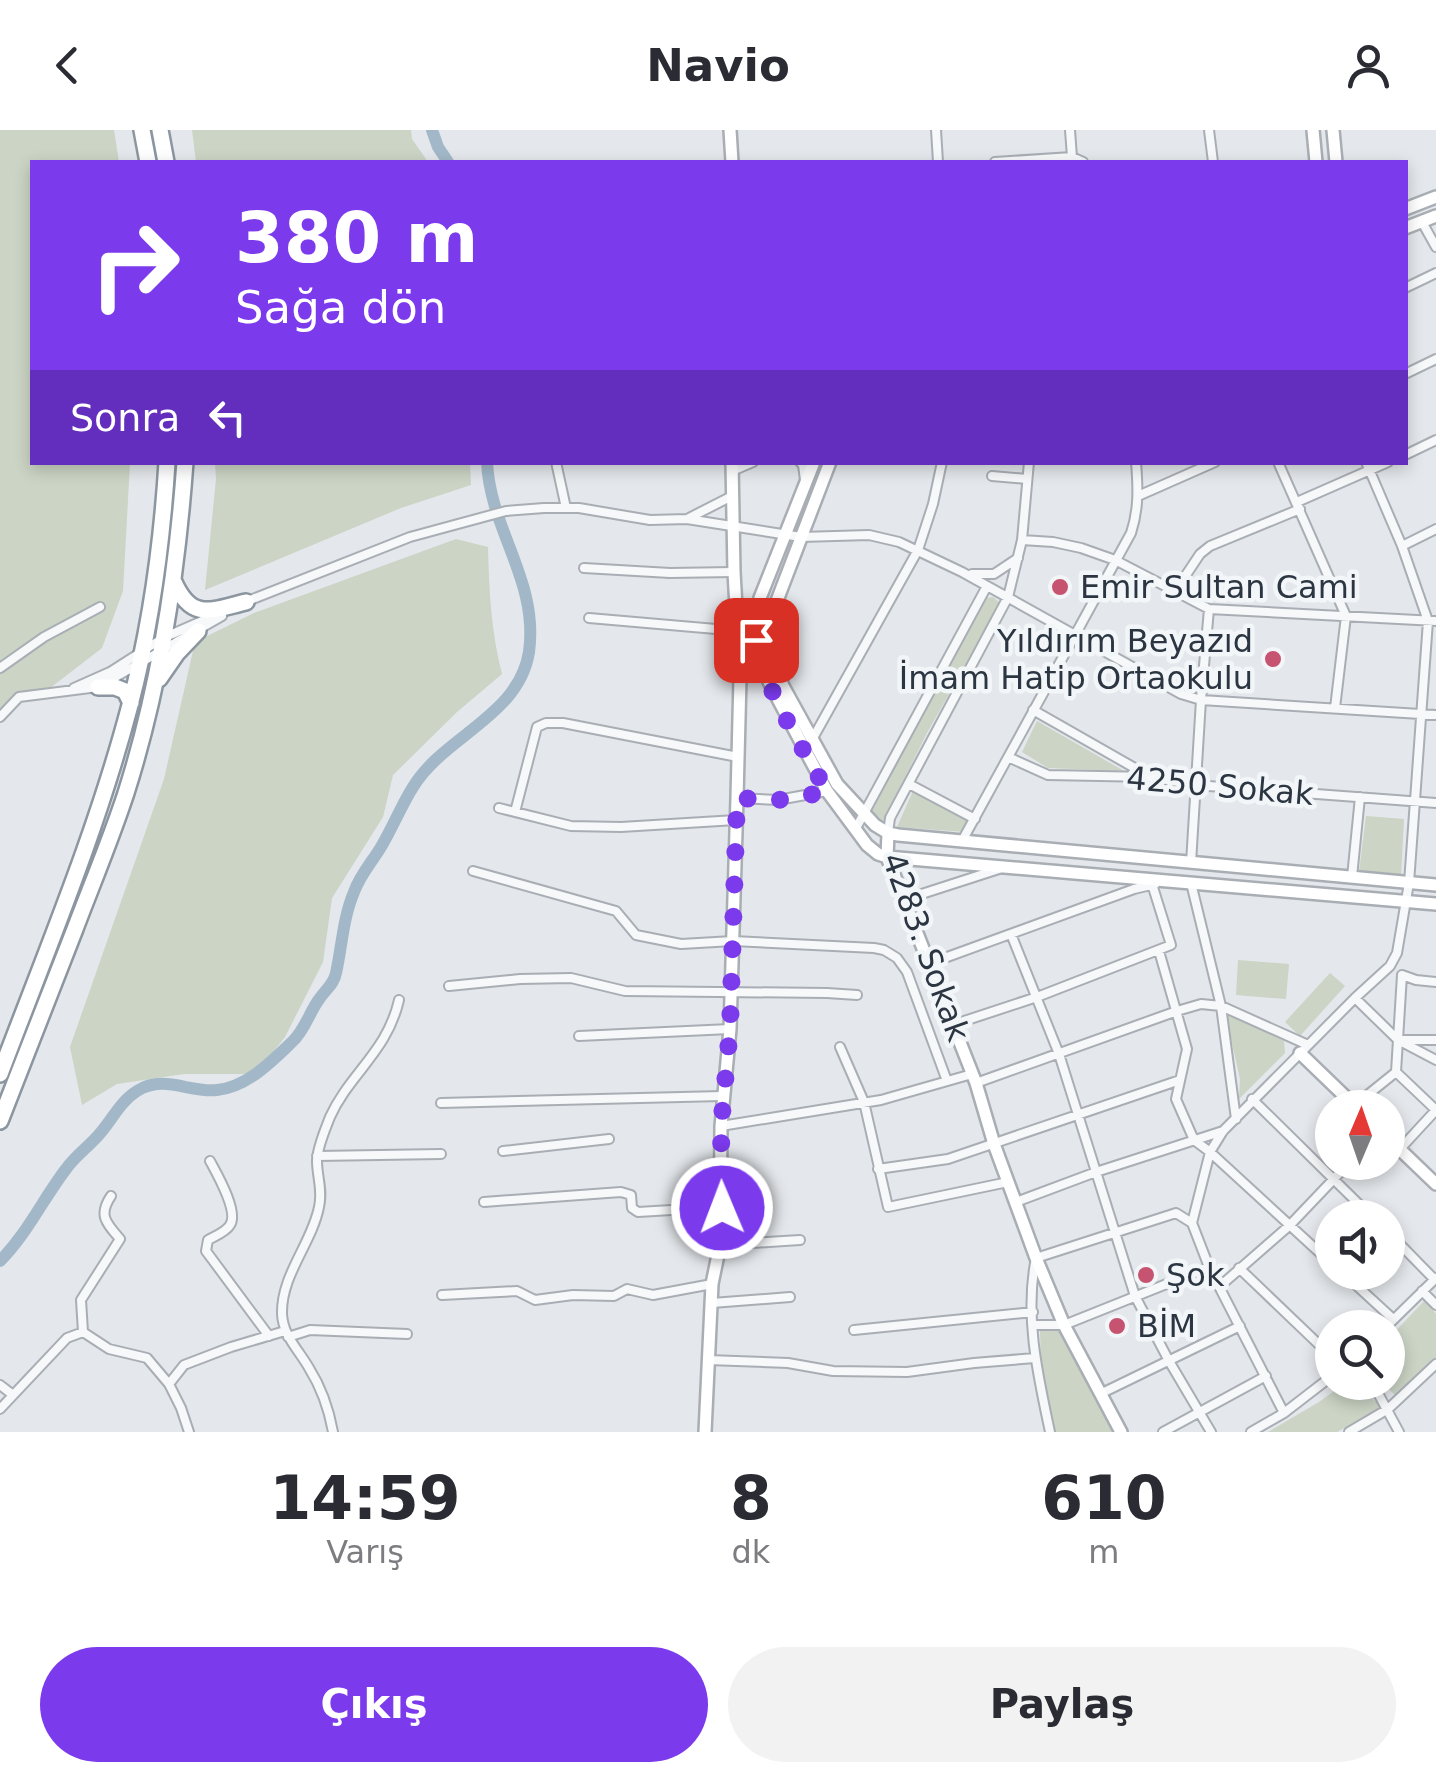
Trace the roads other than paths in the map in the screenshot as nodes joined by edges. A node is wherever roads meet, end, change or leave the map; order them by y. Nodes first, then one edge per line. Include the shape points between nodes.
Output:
1 (142, 130) edge
2 (160, 130) edge
3 (730, 130) edge
4 (936, 130) edge
5 (1070, 130) edge
6 (1209, 130) edge
7 (1314, 130) edge
8 (1332, 130) edge
9 (1072, 157) junction
10 (148, 160) edge
11 (166, 160) edge
12 (732, 160) edge
13 (938, 160) edge
14 (1026, 160) edge
15 (1078, 160) edge
16 (1212, 160) edge
17 (1316, 160) edge
18 (1336, 160) edge
19 (1436, 197) edge
20 (1408, 208) edge
21 (1436, 216) edge
22 (1422, 222) junction
23 (1408, 227) edge
24 (1436, 247) edge
25 (1436, 273) edge
26 (1408, 287) edge
27 (1436, 359) edge
28 (1408, 373) edge
29 (1436, 440) edge
30 (1408, 454) edge
31 (167, 465) edge
32 (185, 465) edge
33 (557, 465) edge
34 (803, 465) edge
35 (812, 465) edge
36 (829, 465) edge
37 (941, 465) edge
38 (1028, 465) edge
39 (1136, 465) edge
40 (1208, 465) edge
41 (1279, 465) edge
42 (732, 467) edge
43 (1368, 467) edge
44 (992, 476) dead end
45 (1028, 478) junction
46 (805, 480) junction
47 (732, 496) junction
48 (1138, 496) junction
49 (1298, 506) junction
50 (566, 508) junction
51 (686, 518) junction
52 (733, 528) junction
53 (1436, 530) edge
54 (784, 534) junction
55 (801, 537) junction
56 (1022, 540) junction
57 (1402, 546) junction
58 (918, 550) junction
59 (1018, 558) junction
60 (1116, 560) junction
61 (584, 568) dead end
62 (734, 572) junction
63 (962, 572) junction
64 (174, 582) junction
65 (988, 586) junction
66 (1176, 590) junction
67 (1008, 598) junction
68 (246, 602) junction
69 (100, 608) dead end
70 (1209, 608) junction
71 (1346, 616) junction
72 (589, 618) dead end
73 (1432, 621) edge
74 (198, 631) junction
75 (739, 631) junction
76 (1074, 635) junction
77 (162, 643) junction
78 (141, 656) junction
79 (0, 668) edge
80 (154, 686) junction
81 (98, 687) junction
82 (74, 688) junction
83 (1201, 700) junction
84 (131, 703) junction
85 (1335, 708) junction
86 (1033, 710) junction
87 (1421, 714) junction
88 (1436, 715) edge
89 (0, 717) edge
90 (812, 738) junction
91 (738, 757) junction
92 (1008, 757) junction
93 (1151, 778) junction
94 (908, 784) junction
95 (1195, 785) junction
96 (827, 792) junction
97 (1360, 797) junction
98 (737, 798) junction
99 (1414, 801) junction
100 (1436, 802) edge
101 (498, 808) dead end
102 (514, 812) junction
103 (862, 812) junction
104 (975, 819) junction
105 (736, 820) junction
106 (855, 830) junction
107 (888, 833) junction
108 (962, 841) junction
109 (887, 857) junction
110 (1192, 862) junction
111 (1006, 867) junction
112 (473, 872) dead end
113 (1352, 877) junction
114 (1169, 881) junction
115 (1409, 882) junction
116 (1191, 883) junction
117 (1152, 884) junction
118 (1436, 885) edge
119 (903, 900) junction
120 (1406, 901) junction
121 (1436, 904) edge
122 (1011, 934) junction
123 (733, 941) junction
124 (1159, 952) junction
125 (928, 964) junction
126 (1390, 966) junction
127 (1402, 975) junction
128 (1436, 982) edge
129 (450, 986) dead end
130 (731, 993) junction
131 (857, 995) dead end
132 (1036, 997) junction
133 (1355, 998) junction
134 (399, 1000) dead end
135 (1221, 1006) junction
136 (1178, 1012) junction
137 (952, 1024) junction
138 (730, 1029) junction
139 (579, 1036) dead end
140 (1398, 1040) junction
141 (1436, 1040) edge
142 (840, 1047) dead end
143 (1304, 1049) junction
144 (1060, 1054) junction
145 (1436, 1060) edge
146 (1396, 1072) junction
147 (0, 1074) edge
148 (974, 1078) junction
149 (1180, 1080) junction
150 (948, 1081) junction
151 (1341, 1090) edge
152 (1375, 1090) edge
153 (722, 1096) junction
154 (1252, 1099) junction
155 (864, 1102) junction
156 (442, 1104) dead end
157 (1436, 1110) edge
158 (1078, 1114) junction
159 (1236, 1119) junction
160 (0, 1121) edge
161 (721, 1126) junction
162 (1223, 1131) junction
163 (608, 1138) dead end
164 (1194, 1140) junction
165 (994, 1144) junction
166 (1405, 1144) edge
167 (503, 1152) dead end
168 (1210, 1152) junction
169 (441, 1154) dead end
170 (1405, 1155) edge
171 (317, 1156) junction
172 (1315, 1160) edge
173 (210, 1161) dead end
174 (878, 1169) junction
175 (1096, 1172) junction
176 (1333, 1180) edge
177 (1335, 1180) edge
178 (1009, 1182) junction
179 (1436, 1184) edge
180 (110, 1196) dead end
181 (1354, 1200) edge
182 (484, 1202) dead end
183 (1016, 1202) junction
184 (722, 1208) junction
185 (1192, 1223) junction
186 (1290, 1225) junction
187 (1116, 1234) junction
188 (800, 1240) dead end
189 (720, 1245) junction
190 (1315, 1248) edge
191 (1405, 1249) edge
192 (1036, 1258) junction
193 (1209, 1267) junction
194 (1239, 1268) junction
195 (1435, 1278) edge
196 (712, 1284) junction
197 (1220, 1287) junction
198 (1362, 1290) edge
199 (1422, 1291) junction
200 (442, 1295) dead end
201 (1135, 1296) junction
202 (790, 1297) dead end
203 (712, 1303) junction
204 (1436, 1305) edge
205 (1383, 1310) edge
206 (1402, 1310) edge
207 (1033, 1312) junction
208 (1034, 1325) junction
209 (1064, 1325) junction
210 (1240, 1326) junction
211 (854, 1330) dead end
212 (83, 1332) junction
213 (287, 1334) junction
214 (407, 1334) dead end
215 (268, 1336) junction
216 (1315, 1341) edge
217 (1035, 1358) junction
218 (708, 1360) junction
219 (1168, 1361) junction
220 (1436, 1364) edge
221 (1266, 1376) junction
222 (169, 1384) junction
223 (0, 1385) edge
224 (1315, 1389) edge
225 (1100, 1394) junction
226 (13, 1396) junction
227 (1382, 1400) edge
228 (0, 1409) edge
229 (1388, 1410) junction
230 (1198, 1413) junction
231 (1284, 1413) junction
232 (1355, 1431) edge
233 (189, 1432) edge
234 (333, 1432) edge
235 (705, 1432) edge
236 (1050, 1432) edge
237 (1121, 1432) edge
238 (1163, 1432) edge
239 (1211, 1432) edge
240 (1252, 1432) edge
241 (1399, 1432) edge

1 - 10 highway
2 - 11 highway
3 - 12 main road
4 - 13 street
5 - 9 street
6 - 16 street
7 - 17 main road
8 - 18 main road
9 - 14 street
9 - 15 street
19 - 20 main road
21 - 22 main road
22 - 23 main road
22 - 24 street
25 - 26 street
27 - 28 street
29 - 30 street
31 - 78 highway
32 - 64 highway
33 - 50 street
34 - 46 street
35 - 46 main road
36 - 55 main road
37 - 58 street
38 - 45 street, 4283. Sokak
39 - 48 street
40 - 48 street
41 - 49 street
42 - 47 main road
43 - 49 street
43 - 57 street
44 - 45 street
45 - 56 street, 4283. Sokak
46 - 54 main road
47 - 51 street
47 - 52 main road
48 - 60 street via 1131,533
49 - 66 street via 1210,546
49 - 71 street
50 - 51 street
50 - 68 street via 506,511 410,537
51 - 52 street
52 - 54 street
52 - 62 main road
53 - 57 street
54 - 55 street
54 - 96 main road via 755,620 759,659
55 - 58 street via 869,535
55 - 90 main road via 767,632 783,686
56 - 59 street, 4283. Sokak
56 - 60 street
57 - 73 street
58 - 63 street
58 - 90 street
59 - 63 street via 994,574
59 - 67 street, 4283. Sokak
60 - 66 street
60 - 76 street
61 - 62 street
62 - 75 main road
63 - 65 street
64 - 68 highway via 196,610
64 - 77 highway
65 - 67 street
65 - 103 street
66 - 70 street
67 - 76 street
67 - 94 street, 4283. Sokak
68 - 74 street
68 - 77 street
69 - 79 street
70 - 71 street
70 - 83 street
71 - 73 street
71 - 85 street
72 - 75 street
73 - 87 street
74 - 77 street
74 - 80 highway
75 - 91 main road
76 - 83 street
76 - 86 street
77 - 78 street
77 - 80 highway
78 - 81 street
78 - 82 street
78 - 84 highway
80 - 160 highway via 126,792
81 - 82 street
81 - 84 highway via 124,691
82 - 89 street via 19,697
83 - 85 street
83 - 95 street
84 - 147 highway via 89,840
85 - 87 street
86 - 92 street
86 - 93 street
87 - 88 street
87 - 99 street
90 - 103 main road
91 - 98 main road
91 - 102 street via 546,723 537,727
92 - 93 street, 4250 Sokak via 1048,775
92 - 104 street
93 - 95 street, 4250 Sokak
94 - 104 street
94 - 107 street, 4283. Sokak
95 - 97 street, 4250 Sokak
95 - 110 street
96 - 98 street
96 - 106 main road
97 - 99 street, 4250 Sokak
97 - 113 street
98 - 105 main road
99 - 100 street, 4250 Sokak
99 - 115 street
101 - 102 street
102 - 105 street via 571,826
103 - 106 street
103 - 107 main road
104 - 108 street
105 - 123 main road
106 - 109 main road
107 - 108 main road
107 - 109 main road, 4283. Sokak
108 - 110 main road
109 - 111 main road
109 - 119 main road, 4283. Sokak
110 - 113 main road
111 - 114 main road
111 - 119 street
112 - 123 street via 616,911 636,935 681,944
113 - 115 main road
114 - 116 main road
114 - 117 street
115 - 118 main road
115 - 120 street
116 - 120 main road
116 - 135 street
117 - 122 street
117 - 124 street via 1171,945
119 - 125 main road, 4283. Sokak
120 - 121 main road
120 - 126 street
122 - 125 street
122 - 132 street
123 - 130 main road
123 - 150 street via 890,953 907,972
124 - 132 street
124 - 136 street
125 - 137 main road, 4283. Sokak
126 - 127 street
126 - 133 street
127 - 128 street
127 - 140 street
129 - 130 street via 571,978 625,991
130 - 131 street
130 - 138 main road
132 - 137 street
132 - 144 street
133 - 140 street
133 - 143 street
134 - 171 street via 380,1048 331,1115
135 - 136 street
135 - 143 street
135 - 159 street
136 - 144 street
136 - 149 street via 1187,1050
137 - 148 main road, 4283. Sokak
138 - 139 street
138 - 153 main road
140 - 141 street
140 - 145 street
140 - 146 street
142 - 155 street
143 - 151 main road
143 - 154 street
144 - 148 street
144 - 158 street
146 - 152 street
146 - 157 street
148 - 150 street
148 - 165 main road, 4283. Sokak
149 - 158 street
149 - 164 street via 1176,1099
150 - 155 street
153 - 156 street
153 - 161 main road
154 - 159 street
154 - 172 street
155 - 161 street
155 - 174 street
157 - 166 street
158 - 165 street
158 - 175 street
159 - 162 street
161 - 184 main road
162 - 164 street
162 - 168 street
163 - 167 street
164 - 168 street
164 - 175 street
165 - 174 street
165 - 178 main road, 4283. Sokak
168 - 185 street
168 - 186 street
169 - 171 street
170 - 179 main road
171 - 213 street via 320,1204 291,1273 282,1312
173 - 215 street via 232,1218 206,1249
174 - 178 street via 888,1207
175 - 183 street
175 - 187 street
176 - 186 street
177 - 181 street
178 - 183 main road, 4283. Sokak
180 - 212 street via 103,1216 120,1238 81,1300
182 - 184 street via 620,1192 631,1195 638,1212
183 - 192 main road, 4283. Sokak
184 - 189 main road
185 - 187 street via 1176,1213
185 - 193 street
186 - 190 street
186 - 194 street
187 - 192 street
187 - 201 street
188 - 189 street
189 - 196 main road
191 - 195 street
192 - 207 street
192 - 209 main road, 4283. Sokak
193 - 197 street
193 - 201 street
194 - 197 street
194 - 216 street
195 - 199 street
196 - 200 street via 653,1295 626,1289 614,1296 535,1300 516,1291
196 - 203 main road
197 - 210 street
198 - 205 street
199 - 204 street
199 - 206 street
201 - 209 street
201 - 219 street
202 - 203 street
203 - 218 main road
207 - 208 street
207 - 211 street
208 - 209 street
208 - 217 street
209 - 225 main road, 4283. Sokak
210 - 219 street
210 - 221 street
212 - 222 street via 109,1349 147,1358
212 - 226 street via 67,1338
213 - 214 street
213 - 215 street
213 - 234 street via 311,1370
215 - 222 street via 184,1365
217 - 218 street via 907,1372
217 - 236 street
218 - 235 main road
219 - 225 street
219 - 230 street
220 - 229 street
221 - 230 street
221 - 231 street
222 - 233 street
223 - 226 street
224 - 231 street
225 - 237 main road, 4283. Sokak
226 - 228 street
227 - 229 street
229 - 232 street
229 - 241 street
230 - 238 street
230 - 239 street
231 - 240 street

